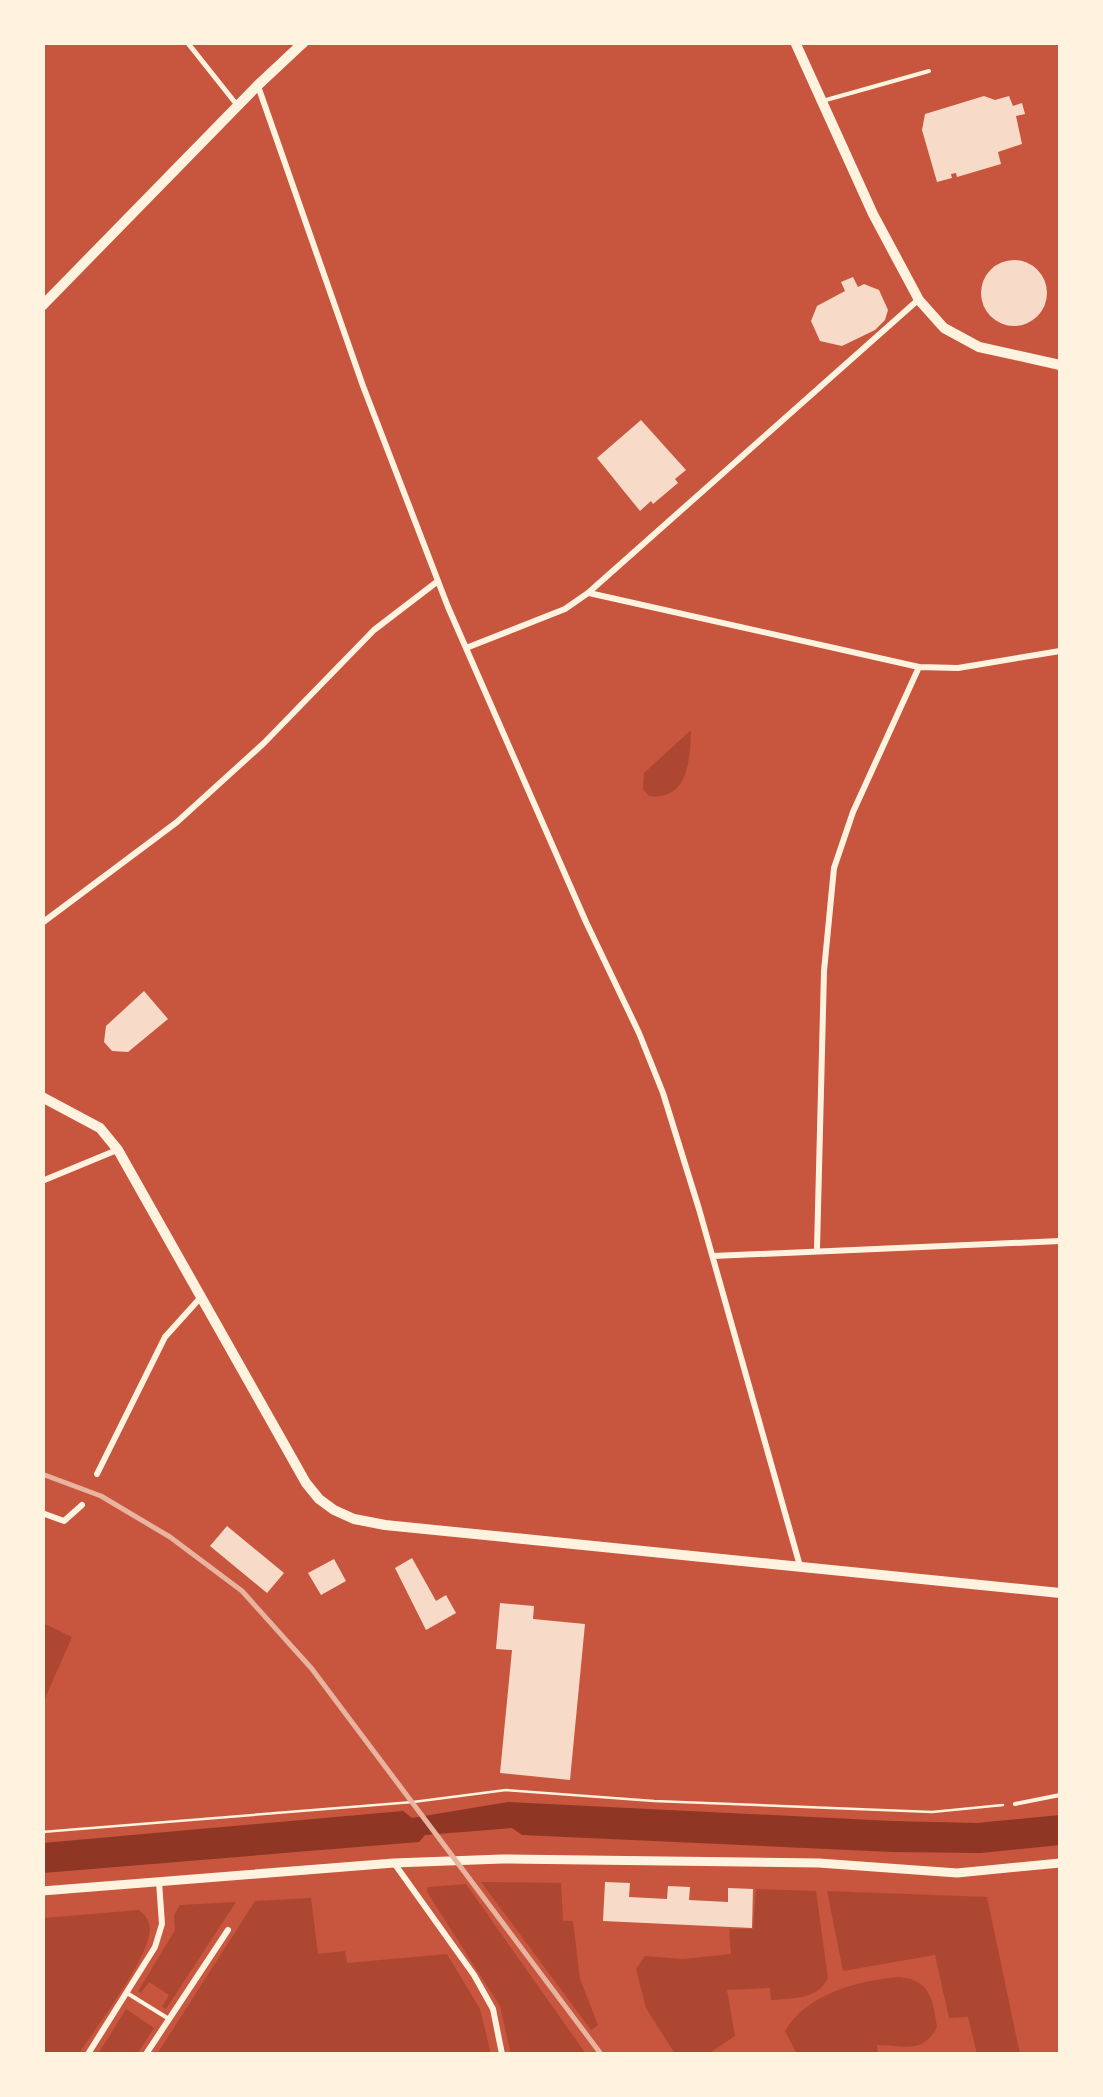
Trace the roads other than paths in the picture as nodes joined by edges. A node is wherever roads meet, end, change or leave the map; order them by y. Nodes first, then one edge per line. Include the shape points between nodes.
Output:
1 (187, 42) edge
2 (304, 42) edge
3 (796, 42) edge
4 (930, 71) dead end
5 (258, 85) junction
6 (822, 102) junction
7 (238, 108) junction
8 (919, 300) junction
9 (42, 306) edge
10 (1060, 365) edge
11 (438, 581) junction
12 (588, 593) junction
13 (466, 648) junction
14 (1060, 651) edge
15 (919, 667) junction
16 (42, 923) edge
17 (42, 1097) edge
18 (118, 1150) junction
19 (42, 1180) edge
20 (1060, 1241) edge
21 (817, 1249) junction
22 (712, 1256) junction
23 (200, 1297) junction
24 (97, 1474) dead end
25 (82, 1505) dead end
26 (42, 1512) edge
27 (800, 1566) junction
28 (1060, 1592) edge
29 (1060, 1795) edge
30 (1015, 1804) road end
31 (1060, 1863) edge
32 (394, 1864) junction
33 (159, 1882) junction
34 (42, 1891) edge
35 (228, 1930) dead end
36 (127, 1992) junction
37 (169, 2020) junction
38 (88, 2054) edge
39 (146, 2054) edge
40 (502, 2054) edge

1 - 7 street
2 - 5 main road
3 - 6 main road
4 - 6 lane
5 - 7 main road
5 - 11 street
6 - 8 main road
7 - 9 main road
8 - 10 main road via 944,328 978,348
8 - 12 street
11 - 13 street
11 - 16 street via 374,630 177,822
12 - 13 street via 565,609
12 - 15 street
13 - 22 street via 639,1033
14 - 15 street via 958,668
15 - 21 street via 834,868
17 - 18 main road via 100,1128
18 - 19 street
18 - 23 main road
20 - 21 street
21 - 22 street
22 - 27 street
23 - 24 street via 164,1337
23 - 27 main road via 306,1483 354,1520
25 - 26 street via 64,1521
27 - 28 main road
29 - 30 lane
31 - 32 street via 957,1873 583,1858
32 - 33 street
32 - 40 street via 474,1975 492,2009
33 - 34 street
33 - 36 street via 162,1924
35 - 37 street
36 - 37 lane
36 - 38 street
37 - 39 street

